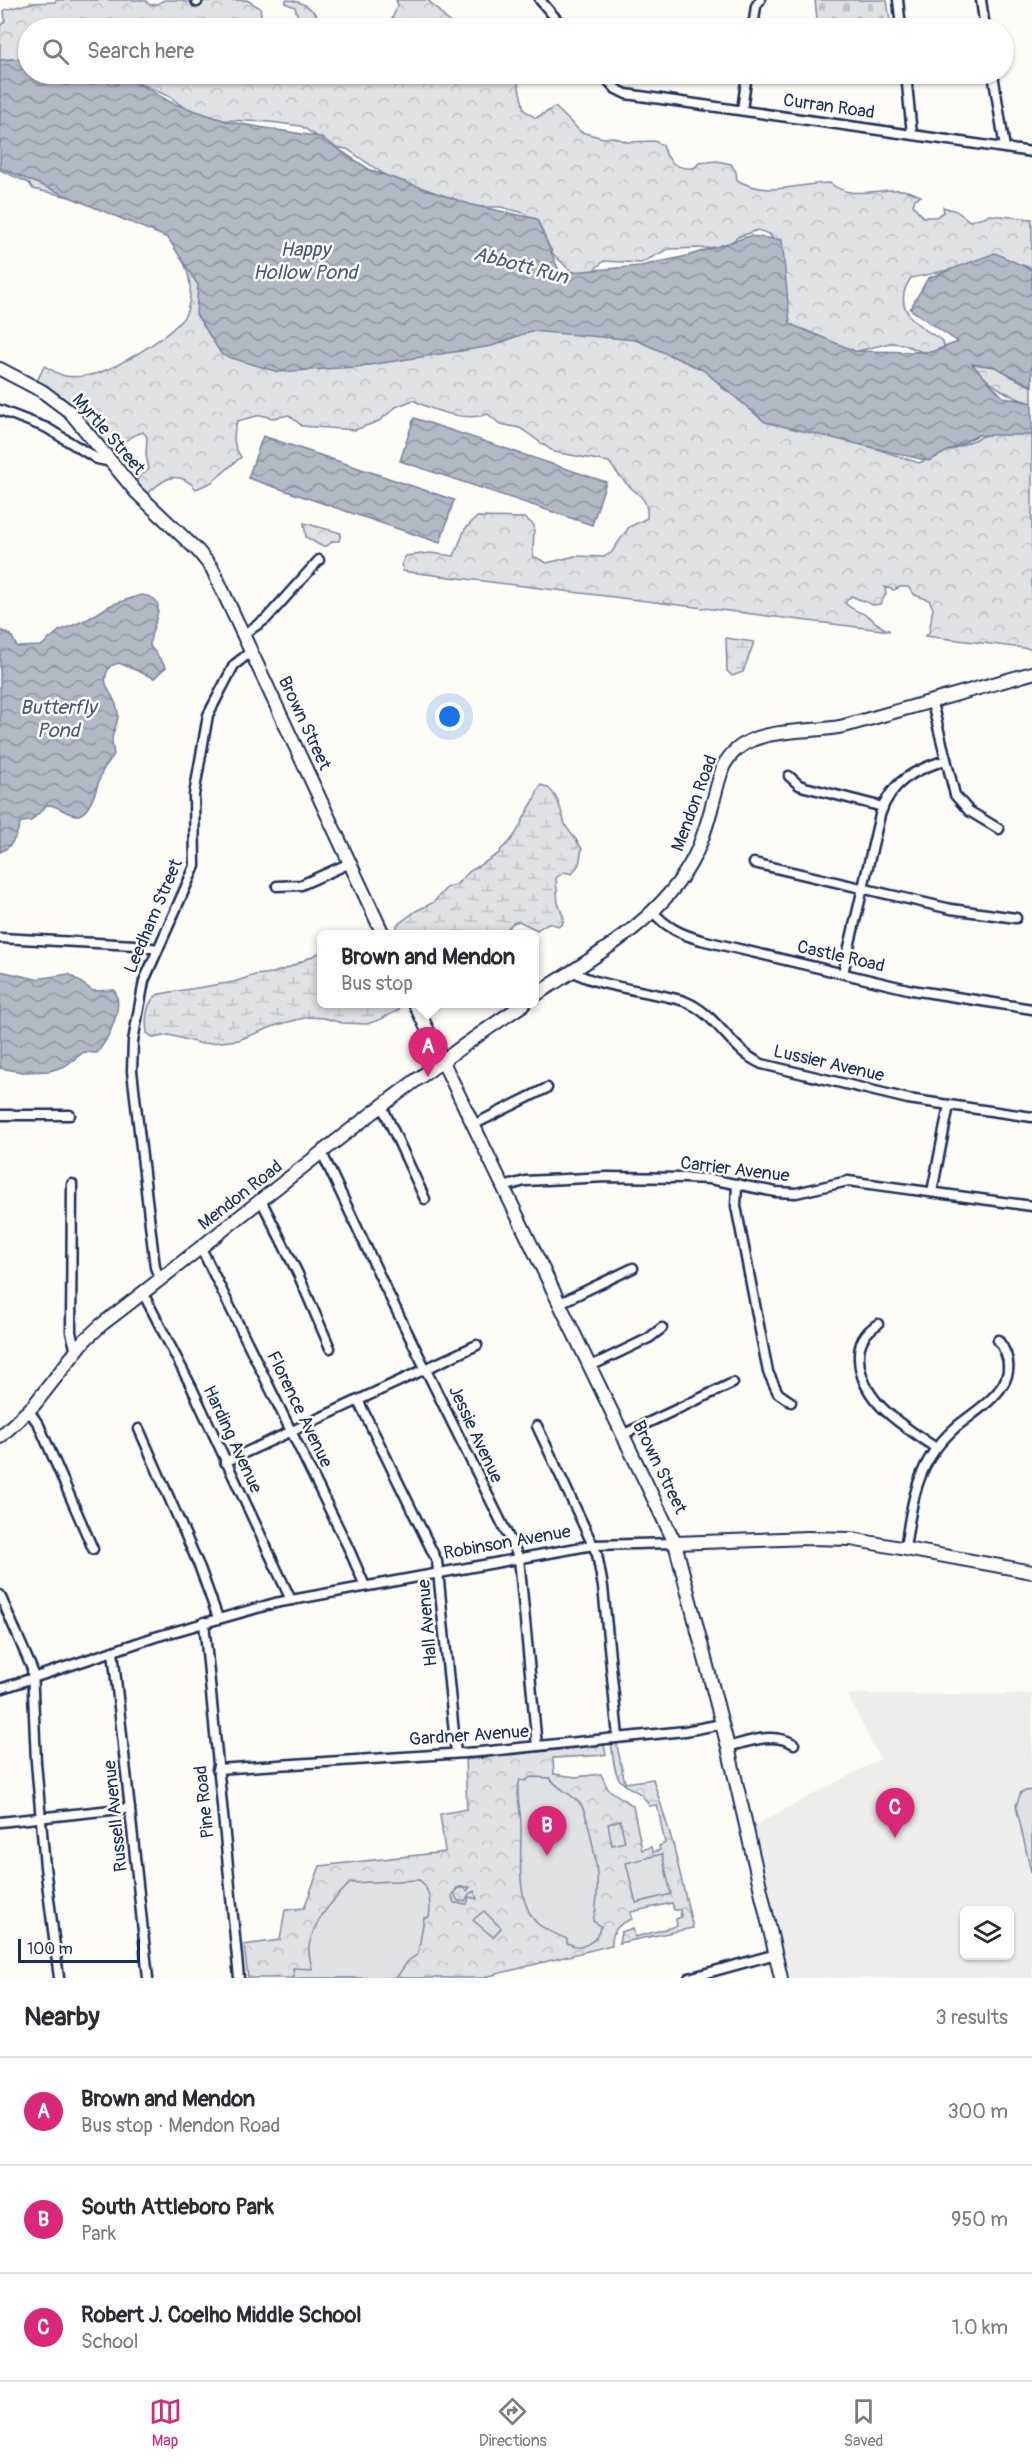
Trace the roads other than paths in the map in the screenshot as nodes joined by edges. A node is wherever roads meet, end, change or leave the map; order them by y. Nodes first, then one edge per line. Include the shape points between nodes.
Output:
1 (540, 0) edge
2 (760, 0) edge
3 (898, 0) edge
4 (981, 0) edge
5 (555, 18) edge
6 (754, 18) edge
7 (900, 18) edge
8 (984, 18) edge
9 (613, 84) edge
10 (746, 84) edge
11 (907, 84) edge
12 (995, 84) edge
13 (742, 111) junction
14 (912, 134) junction
15 (1005, 148) junction
16 (1032, 152) edge
17 (0, 369) edge
18 (0, 410) edge
19 (111, 462) junction
20 (180, 536) joint
21 (319, 561) dead end
22 (244, 634) junction
23 (252, 651) junction
24 (1032, 673) edge
25 (932, 703) junction
26 (946, 760) junction
27 (789, 776) dead end
28 (883, 807) junction
29 (999, 829) dead end
30 (350, 863) junction
31 (754, 863) dead end
32 (277, 886) dead end
33 (863, 889) junction
34 (652, 911) junction
35 (1016, 918) dead end
36 (381, 930) edge
37 (0, 938) edge
38 (158, 949) junction
39 (573, 970) junction
40 (843, 974) junction
41 (539, 993) edge
42 (417, 1008) edge
43 (518, 1008) edge
44 (1032, 1009) edge
45 (442, 1061) junction
46 (547, 1088) dead end
47 (949, 1105) junction
48 (382, 1106) junction
49 (0, 1115) edge
50 (70, 1115) dead end
51 (1032, 1117) edge
52 (473, 1125) junction
53 (322, 1153) junction
54 (72, 1184) dead end
55 (737, 1184) junction
56 (503, 1187) junction
57 (932, 1192) junction
58 (425, 1199) dead end
59 (261, 1200) junction
60 (1032, 1206) edge
61 (201, 1248) junction
62 (633, 1268) dead end
63 (160, 1280) junction
64 (143, 1293) junction
65 (560, 1303) junction
66 (878, 1324) dead end
67 (663, 1328) dead end
68 (998, 1340) dead end
69 (477, 1345) dead end
70 (330, 1348) dead end
71 (76, 1352) junction
72 (591, 1366) junction
73 (426, 1367) junction
74 (733, 1383) dead end
75 (358, 1400) junction
76 (791, 1402) dead end
77 (29, 1411) junction
78 (537, 1426) dead end
79 (139, 1429) dead end
80 (292, 1432) junction
81 (624, 1434) junction
82 (0, 1437) edge
83 (936, 1448) junction
84 (225, 1462) junction
85 (675, 1543) junction
86 (593, 1545) junction
87 (905, 1548) junction
88 (93, 1549) dead end
89 (519, 1558) junction
90 (439, 1572) junction
91 (1032, 1572) edge
92 (365, 1586) junction
93 (0, 1595) edge
94 (291, 1600) junction
95 (218, 1618) junction
96 (204, 1622) junction
97 (113, 1651) junction
98 (32, 1678) junction
99 (0, 1689) edge
100 (722, 1724) junction
101 (618, 1737) junction
102 (794, 1744) dead end
103 (537, 1746) junction
104 (728, 1747) junction
105 (456, 1753) junction
106 (217, 1769) junction
107 (130, 1808) junction
108 (41, 1818) junction
109 (0, 1822) edge
110 (776, 1954) junction
111 (59, 1978) edge
112 (148, 1978) edge
113 (239, 1978) edge
114 (689, 1978) edge
115 (782, 1978) edge

1 - 5 street
2 - 6 street
3 - 7 street
4 - 8 street
9 - 13 street, Curran Road via 621,92
10 - 13 street
11 - 14 street
12 - 15 street
13 - 14 street, Curran Road
14 - 15 street, Curran Road
15 - 16 street, Curran Road
17 - 19 street, Myrtle Street via 61,404
18 - 19 street via 47,428 102,462
19 - 20 street, Myrtle Street
20 - 22 street, Brown Street via 212,568
21 - 22 street via 266,619
22 - 23 street, Brown Street
23 - 30 street, Brown Street
23 - 38 street, Leedham Street via 234,665 208,715 194,795 195,866
24 - 25 street, Mendon Road
25 - 26 street
25 - 34 street, Mendon Road via 831,729 760,736 736,748 723,767 690,865
26 - 28 street via 909,774 890,792
26 - 29 street via 959,801
27 - 28 street via 805,787
28 - 33 street
30 - 32 street via 301,885
30 - 36 street, Brown Street
31 - 33 street
33 - 35 street via 951,909
33 - 40 street
34 - 39 street, Mendon Road
34 - 40 street, Castle Road via 683,935
37 - 38 street
38 - 63 street, Leedham Street via 141,989 132,1061 155,1267
39 - 41 street, Mendon Road
39 - 47 street, Lussier Avenue via 586,978 692,1004 709,1015 737,1048 762,1064
40 - 44 street, Castle Road via 945,996
42 - 45 street, Brown Street
43 - 45 street, Mendon Road
45 - 48 street, Mendon Road
45 - 52 street, Brown Street
46 - 52 street
47 - 51 street, Lussier Avenue
47 - 57 street
48 - 53 street, Mendon Road
48 - 58 street
49 - 50 street
52 - 56 street, Brown Street
53 - 59 street, Mendon Road
53 - 73 street, Jessie Avenue
54 - 71 street via 71,1332
55 - 56 street, Carrier Avenue via 697,1178 607,1177 518,1182
55 - 57 street, Carrier Avenue via 796,1193 848,1181
55 - 76 street via 736,1206 768,1372 778,1393
56 - 65 street, Brown Street
57 - 60 street, Carrier Avenue
59 - 61 street, Mendon Road
59 - 70 street
61 - 63 street, Mendon Road
61 - 80 street, Florence Avenue
62 - 65 street
63 - 64 street, Mendon Road
64 - 71 street, Mendon Road via 95,1330
64 - 84 street, Harding Avenue
65 - 72 street, Brown Street
66 - 83 street via 864,1337 860,1349 864,1382 886,1412
67 - 72 street
68 - 83 street via 1008,1363 1000,1389
69 - 73 street
71 - 77 street, Mendon Road
72 - 81 street, Brown Street
73 - 75 street
73 - 89 street, Jessie Avenue
74 - 81 street
75 - 80 street
75 - 90 street, Hall Avenue
77 - 82 street, Mendon Road
77 - 88 street via 39,1425
78 - 86 street
79 - 95 street
80 - 84 street
80 - 92 street, Florence Avenue
81 - 85 street, Brown Street
83 - 87 street via 919,1482
84 - 94 street, Harding Avenue
85 - 86 street, Robinson Avenue
85 - 87 street, Robinson Avenue via 824,1538
85 - 100 street, Brown Street
86 - 89 street, Robinson Avenue
86 - 101 street via 603,1587
87 - 91 street, Robinson Avenue
89 - 90 street, Robinson Avenue
89 - 103 street, Jessie Avenue
90 - 92 street, Robinson Avenue
90 - 105 street, Hall Avenue
92 - 94 street, Robinson Avenue
93 - 98 street via 32,1669
94 - 95 street, Robinson Avenue
95 - 96 street, Robinson Avenue
96 - 97 street, Robinson Avenue
96 - 106 street, Pine Road
97 - 98 street, Robinson Avenue
97 - 107 street, Russell Avenue
98 - 99 street, Robinson Avenue
98 - 108 street
100 - 101 street, Gardner Avenue
100 - 104 street, Brown Street
101 - 103 street, Gardner Avenue
102 - 104 street via 771,1737
103 - 105 street, Gardner Avenue
104 - 110 street, Brown Street
105 - 106 street, Gardner Avenue
106 - 113 street, Pine Road
107 - 108 street
107 - 112 street, Russell Avenue
108 - 109 street
108 - 111 street
110 - 114 street
110 - 115 street, Brown Street

